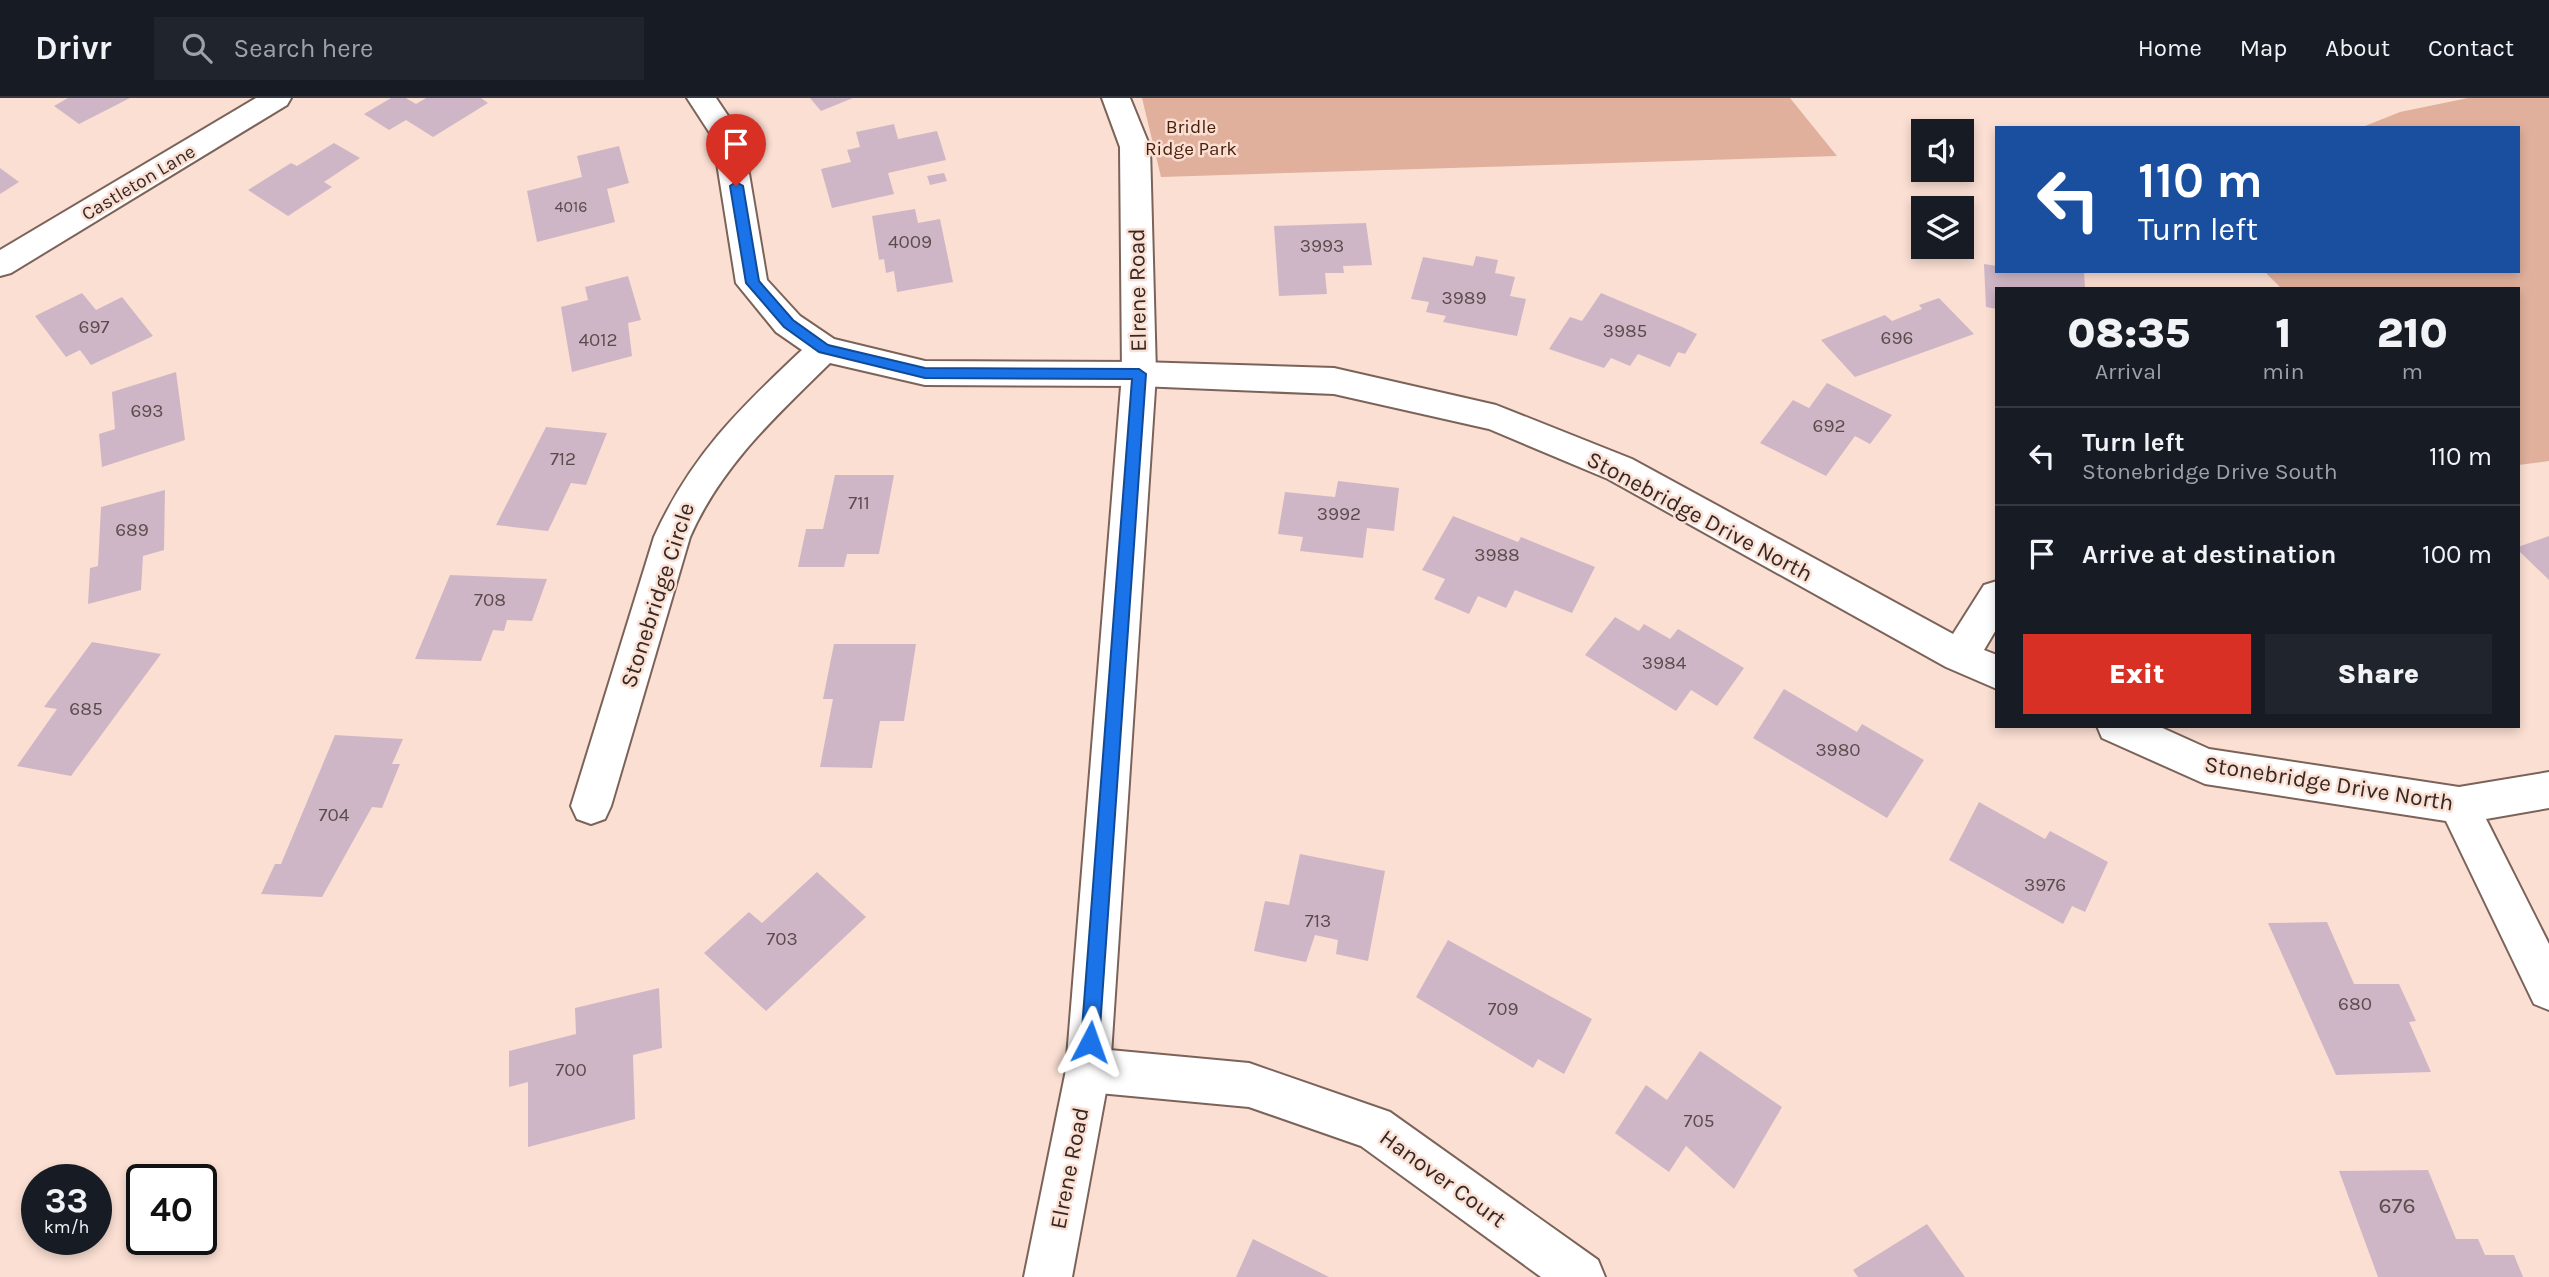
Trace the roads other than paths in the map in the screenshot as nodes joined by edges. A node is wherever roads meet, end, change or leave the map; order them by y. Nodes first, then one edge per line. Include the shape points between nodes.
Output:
1 (276, 98) edge
2 (701, 98) edge
3 (1116, 98) edge
4 (0, 265) edge
5 (824, 349) junction
6 (1139, 374) junction
7 (1995, 599) edge
8 (1959, 656) junction
9 (1995, 672) edge
10 (2120, 728) edge
11 (2549, 790) edge
12 (2459, 805) junction
13 (591, 806) dead end
14 (2549, 989) edge
15 (1088, 1070) junction
16 (1048, 1277) edge
17 (1581, 1277) edge

1 - 4 street, Castleton Lane
2 - 5 street via 729,138 752,283 789,324
3 - 6 street, Elrene Road via 1135,147
5 - 6 street, Stonebridge Drive North via 925,373
5 - 13 street, Stonebridge Circle via 736,435 704,472 684,505
6 - 8 street, Stonebridge Drive North via 1334,381 1496,418 1620,469
6 - 15 street, Elrene Road
7 - 8 street
8 - 9 street, Stonebridge Drive North
10 - 12 street, Stonebridge Drive North via 2205,766
11 - 12 street, Stonebridge Drive North
12 - 14 street
15 - 16 street, Elrene Road
15 - 17 street, Hanover Court via 1249,1084 1374,1128

